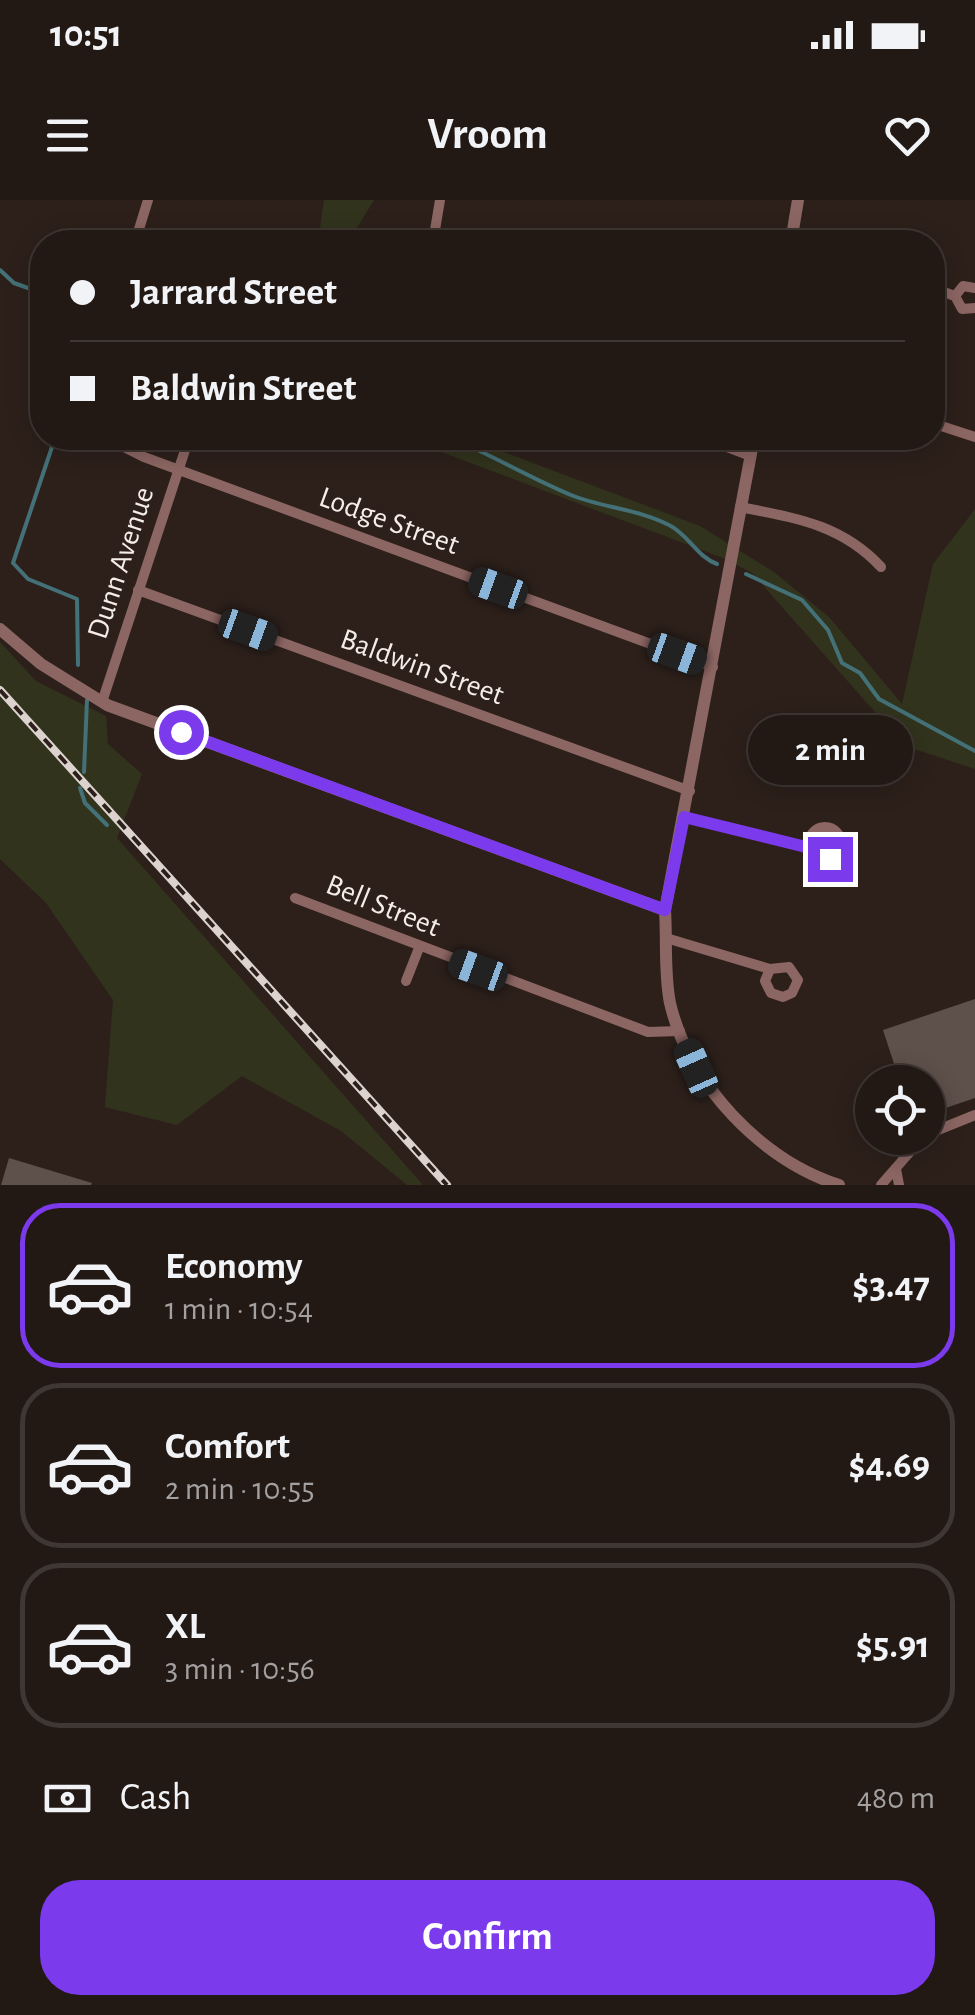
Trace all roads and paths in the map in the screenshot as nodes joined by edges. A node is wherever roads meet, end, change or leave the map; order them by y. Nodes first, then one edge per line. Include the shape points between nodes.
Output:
1 (148, 200) edge
2 (440, 200) edge
3 (798, 200) edge
4 (139, 230) edge
5 (436, 230) edge
6 (795, 230) edge
7 (975, 288) edge
8 (945, 293) edge
9 (955, 296) junction
10 (975, 308) edge
11 (945, 428) edge
12 (975, 438) edge
13 (133, 450) edge
14 (184, 450) edge
15 (735, 450) edge
16 (752, 450) edge
17 (751, 456) junction
18 (177, 470) junction
19 (740, 507) junction
20 (880, 567) dead end
21 (138, 590) junction
22 (0, 629) edge
23 (712, 667) junction
24 (107, 704) junction
25 (690, 791) junction
26 (684, 817) junction
27 (810, 848) dead end
28 (295, 898) dead end
29 (665, 910) junction
30 (666, 938) junction
31 (419, 948) junction
32 (770, 969) dead end
33 (406, 981) dead end
34 (680, 1032) junction
35 (975, 1115) edge
36 (945, 1128) edge
37 (908, 1155) edge
38 (896, 1169) junction
39 (839, 1185) edge
40 (881, 1185) edge
41 (899, 1185) edge

1 - 4 street
2 - 5 street
3 - 6 street
7 - 9 street via 963,286
8 - 9 street
9 - 10 street via 962,309
11 - 12 street
13 - 18 street, Lodge Street
14 - 18 street, Dunn Avenue
15 - 17 street
16 - 17 street
17 - 19 street
18 - 21 street, Dunn Avenue
18 - 23 street, Lodge Street
19 - 20 street via 831,528 860,544
19 - 23 street
21 - 24 street, Dunn Avenue
21 - 25 street, Baldwin Street
22 - 24 street via 41,664
23 - 25 street
24 - 29 street
25 - 26 street
26 - 27 street
26 - 29 street
28 - 31 street, Bell Street
29 - 30 street
30 - 32 street
30 - 34 street via 666,978
31 - 33 street
31 - 34 street, Bell Street via 648,1032
34 - 39 street via 696,1068 746,1130
35 - 36 street
37 - 38 street
38 - 40 street
38 - 41 street

